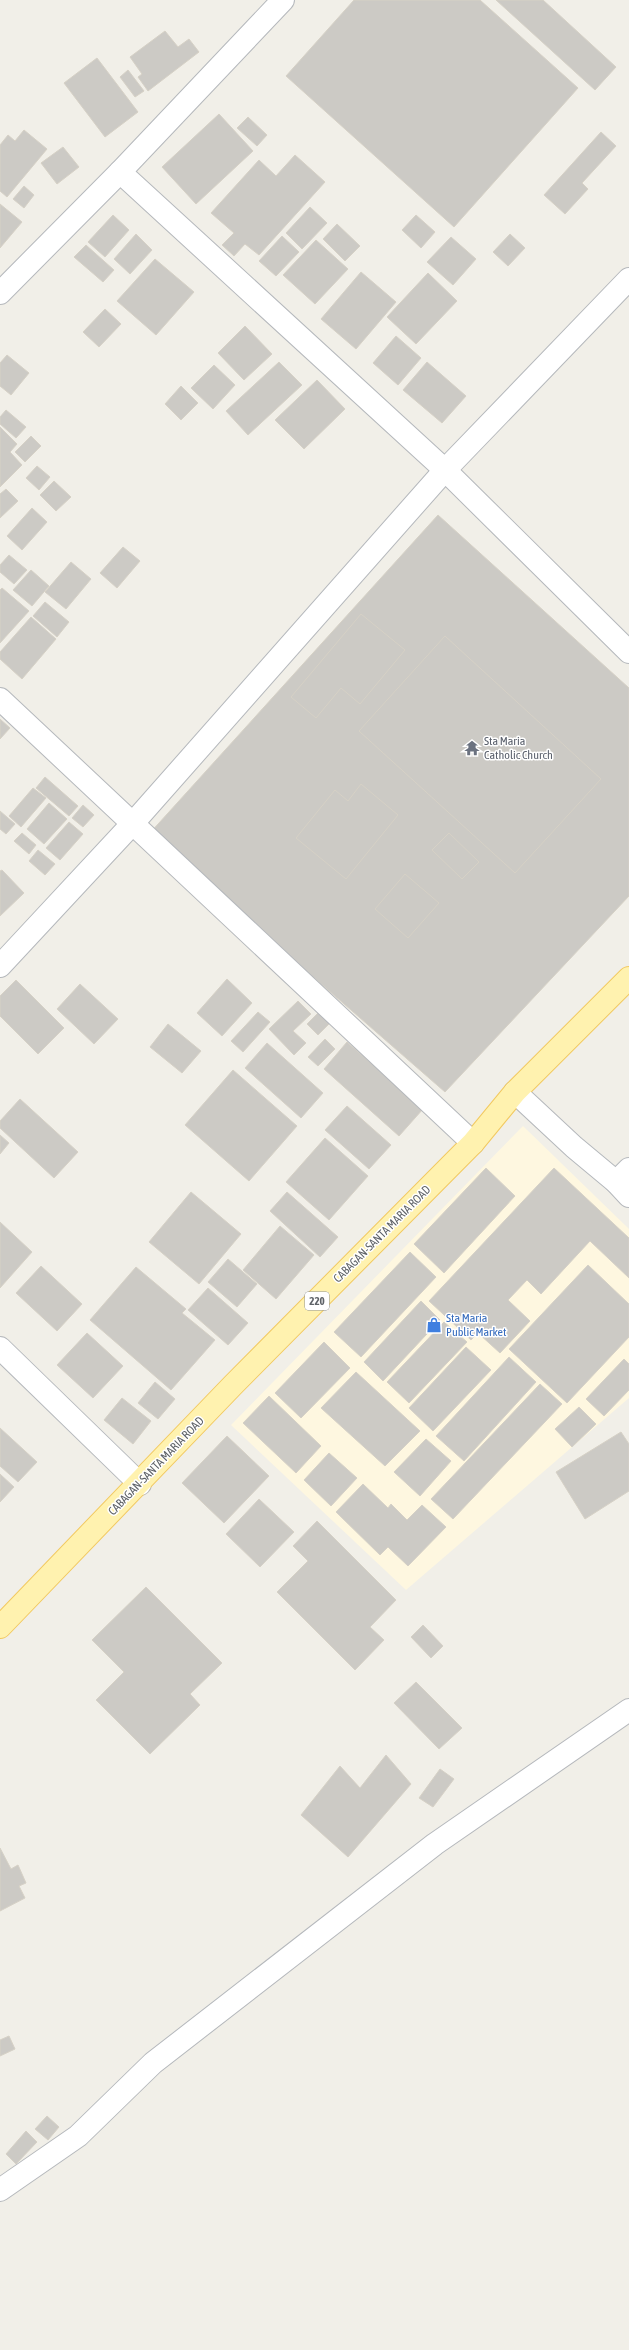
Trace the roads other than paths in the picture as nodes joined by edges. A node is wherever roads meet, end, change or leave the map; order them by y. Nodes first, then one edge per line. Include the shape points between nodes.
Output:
1 (283, 0) edge
2 (120, 172) junction
3 (629, 279) edge
4 (0, 293) edge
5 (445, 470) junction
6 (629, 652) edge
7 (0, 699) edge
8 (134, 822) junction
9 (0, 966) edge
10 (629, 978) edge
11 (515, 1092) junction
12 (473, 1143) junction
13 (625, 1182) edge
14 (0, 1348) edge
15 (140, 1484) junction
16 (1, 1624) edge
17 (629, 1710) edge
18 (0, 2190) edge

1 - 2 street
2 - 4 street
2 - 5 street
3 - 5 street
5 - 6 street
5 - 8 street
7 - 8 street
8 - 9 street
8 - 12 street
10 - 11 main road, CABAGAN-SANTA MARIA ROAD / 220
11 - 12 main road, CABAGAN-SANTA MARIA ROAD / 220
11 - 13 street via 574,1147
12 - 15 main road, CABAGAN-SANTA MARIA ROAD / 220 via 233,1385
14 - 15 street
15 - 16 main road, CABAGAN-SANTA MARIA ROAD / 220
17 - 18 street via 435,1844 153,2063 78,2136

